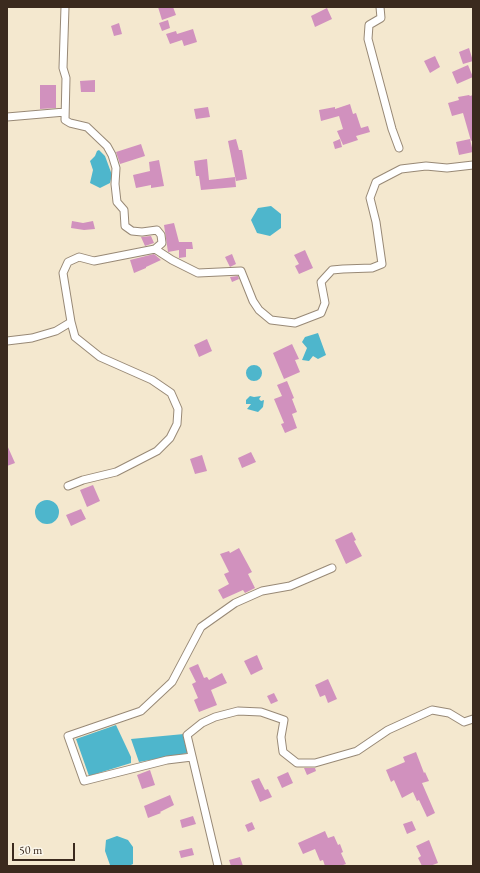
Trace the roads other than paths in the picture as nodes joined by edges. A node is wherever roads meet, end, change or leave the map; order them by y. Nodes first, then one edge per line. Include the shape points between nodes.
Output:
1 (66, 7) edge
2 (380, 7) edge
3 (65, 112) junction
4 (7, 117) edge
5 (399, 148) dead end
6 (473, 165) edge
7 (155, 248) junction
8 (71, 322) junction
9 (7, 341) edge
10 (68, 486) dead end
11 (332, 568) dead end
12 (473, 719) edge
13 (192, 757) junction
14 (218, 866) edge

1 - 3 street via 63,68 66,78
2 - 5 street via 381,18 369,25 368,39
3 - 4 street
3 - 7 street via 65,120 87,127 107,146 116,168 117,202 124,210 125,226 132,231 157,230 162,243
6 - 7 street via 401,169 376,182 370,198 382,264 372,268 332,270 321,282 325,303 320,313 295,323 271,320 259,310 241,270 198,273
7 - 8 street via 94,261 79,257 68,262 63,273
8 - 9 street via 56,331
8 - 10 street via 75,337 100,357 152,380 171,393 178,409 177,424 170,438 157,451 116,472
11 - 13 street via 290,586 262,591 235,603 201,627 172,682 141,711 68,736 84,780
12 - 13 street via 464,722 450,713 432,710 388,730 358,751 314,763 297,763 283,752 281,737 284,720 261,712 238,711 202,723 187,735
13 - 14 street

